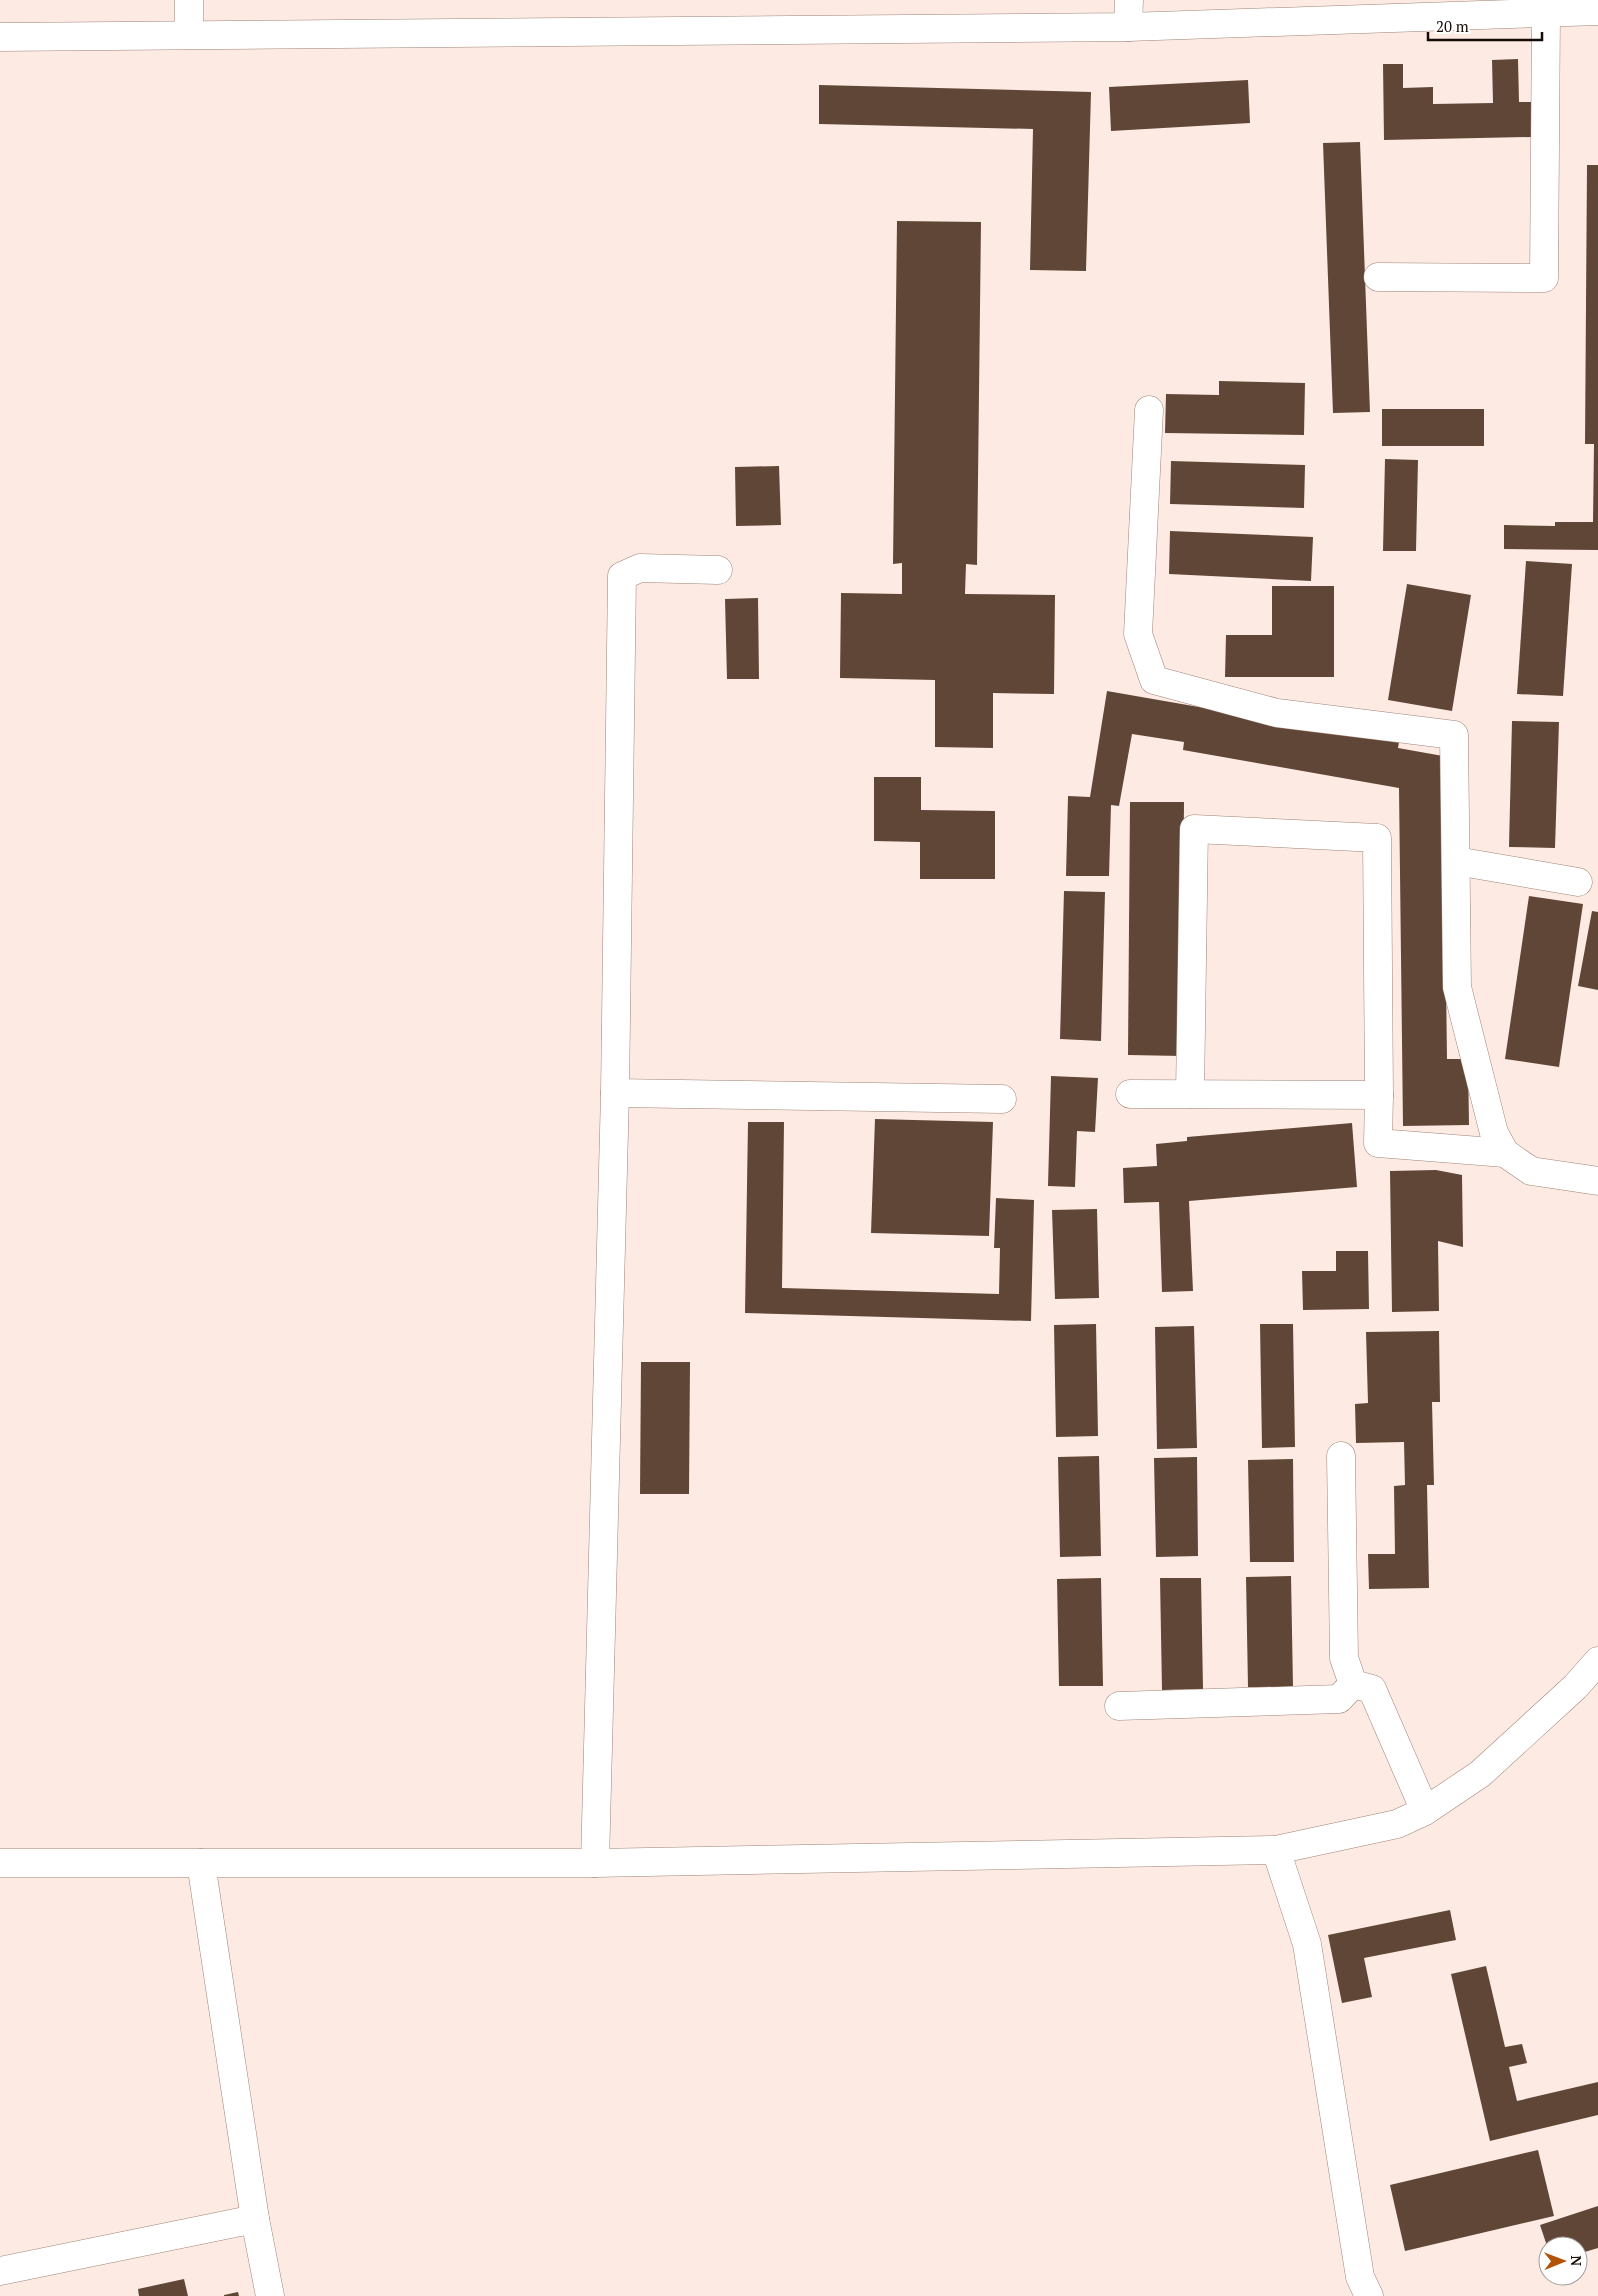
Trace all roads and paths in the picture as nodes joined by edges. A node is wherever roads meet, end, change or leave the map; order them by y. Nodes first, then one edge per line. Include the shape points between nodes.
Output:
1 (189, 0) edge
2 (1129, 0) edge
3 (1598, 11) edge
4 (1546, 13) junction
5 (1128, 27) junction
6 (189, 35) junction
7 (0, 37) edge
8 (1378, 277) dead end
9 (1149, 410) dead end
10 (718, 570) dead end
11 (1456, 861) junction
12 (1578, 882) dead end
13 (615, 1093) junction
14 (1130, 1094) dead end
15 (1190, 1094) junction
16 (1379, 1095) junction
17 (1002, 1099) dead end
18 (1505, 1153) junction
19 (1598, 1181) edge
20 (1341, 1456) dead end
21 (1598, 1660) edge
22 (1353, 1684) junction
23 (1119, 1706) dead end
24 (1425, 1810) junction
25 (1276, 1850) junction
26 (0, 1863) edge
27 (201, 1863) junction
28 (595, 1863) junction
29 (255, 2219) junction
30 (0, 2271) edge
31 (270, 2296) edge
32 (1369, 2296) edge

1 - 6 street
2 - 5 street
3 - 4 street
4 - 5 street
4 - 8 street via 1544,278
5 - 6 street
6 - 7 street
9 - 11 street via 1138,634 1154,680 1277,713 1454,735
10 - 13 street via 640,568 622,576
11 - 12 street
11 - 18 street via 1457,987 1494,1133
13 - 17 street
13 - 28 street
14 - 15 street
15 - 16 street
15 - 16 street via 1194,829 1377,838
16 - 18 street via 1378,1143
18 - 19 street via 1531,1171
20 - 22 street via 1344,1658
21 - 24 street via 1575,1687 1480,1774
22 - 23 street via 1338,1699
22 - 24 street via 1372,1689
24 - 25 street via 1397,1824
25 - 28 street
25 - 32 street via 1307,1944 1360,2276
26 - 27 street
27 - 28 street
27 - 29 street
29 - 30 street
29 - 31 street

